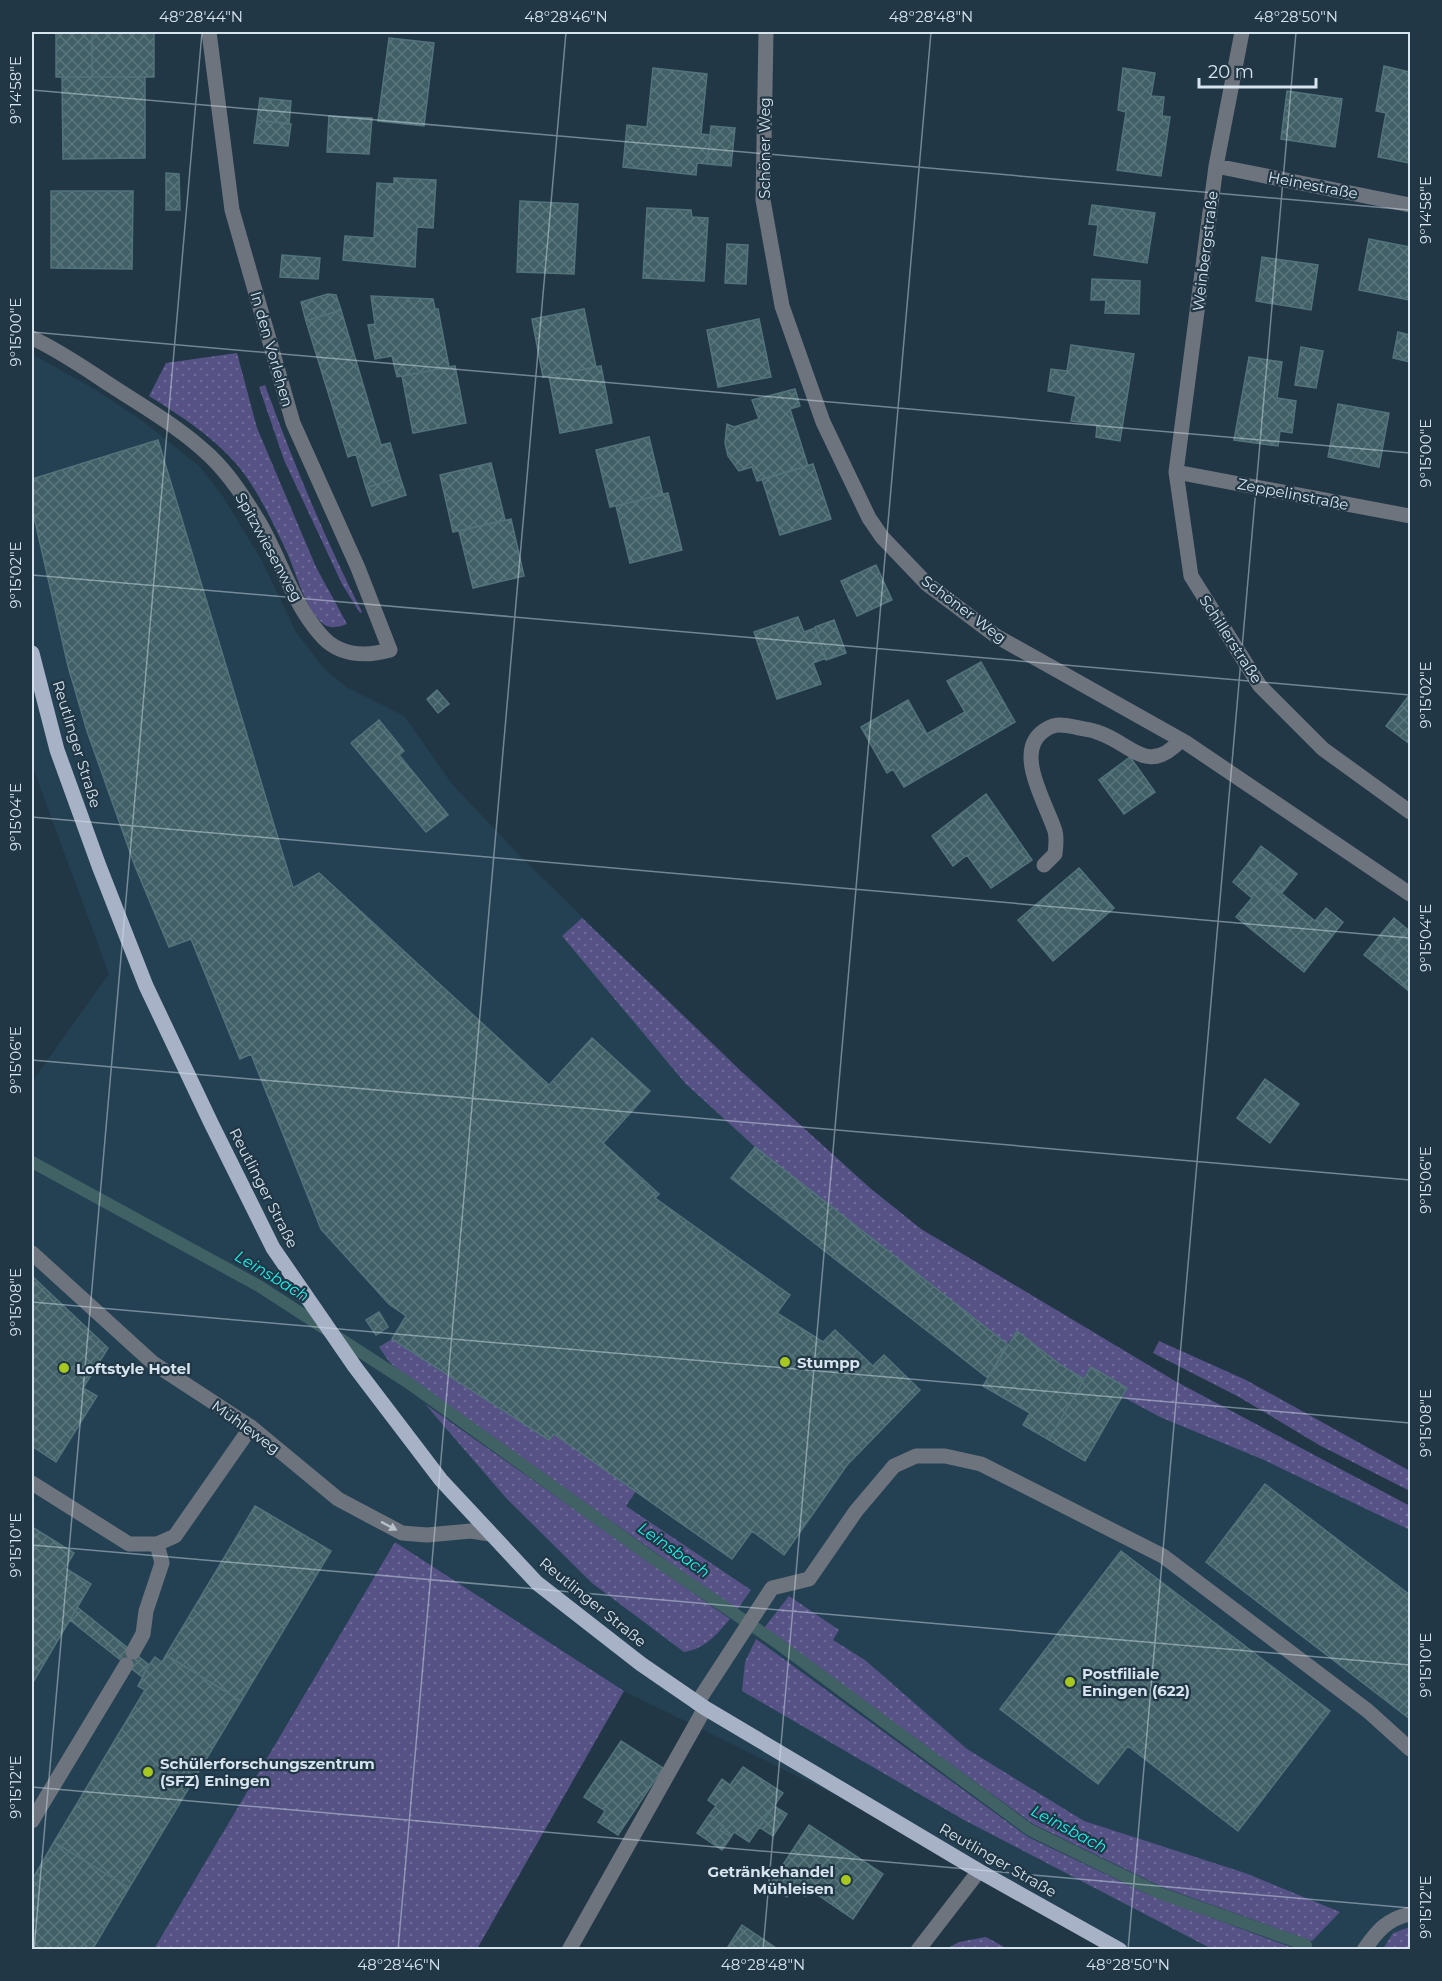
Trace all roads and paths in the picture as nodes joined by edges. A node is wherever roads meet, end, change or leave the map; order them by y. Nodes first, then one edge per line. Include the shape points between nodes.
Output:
1 (209, 32) edge
2 (766, 32) edge
3 (1242, 32) edge
4 (1216, 166) junction
5 (1410, 205) edge
6 (32, 338) edge
7 (1176, 472) junction
8 (1410, 516) edge
9 (390, 650) joint
10 (32, 653) edge
11 (1181, 740) junction
12 (1410, 812) edge
13 (1044, 865) dead end
14 (1410, 894) edge
15 (32, 1253) edge
16 (251, 1427) junction
17 (32, 1483) edge
18 (490, 1534) junction
19 (157, 1544) junction
20 (701, 1706) junction
21 (1410, 1749) edge
22 (32, 1821) edge
23 (979, 1871) junction
24 (1410, 1914) edge
25 (569, 1950) edge
26 (918, 1950) edge
27 (1120, 1950) edge
28 (1364, 1950) edge

1 - 9 street, In den Vorlehen via 232,210 293,423
2 - 11 street, Schöner Weg via 763,200 782,306 823,422 869,518 927,584 996,636
3 - 4 street, Weinbergstraße
4 - 5 street, Heinestraße
4 - 7 street, Weinbergstraße
6 - 9 street, Spitzwiesenweg via 155,414 210,456 238,489 320,635 343,651 372,655
7 - 8 street, Zeppelinstraße
7 - 12 street, Schillerstraße via 1191,576 1260,686 1323,749
10 - 18 main road, Reutlinger Straße via 57,750 146,986 273,1248 355,1367 441,1480
11 - 13 street via 1169,753 1144,757 1098,732 1059,723 1037,736 1030,753 1056,841 1055,854
11 - 14 street, Schöner Weg
15 - 16 street, Mühleweg via 153,1363
16 -> 18 street, Mühleweg via 338,1498 402,1533
16 - 19 street via 175,1536
17 - 19 street via 129,1544
18 - 20 main road, Reutlinger Straße via 537,1583
19 - 22 street via 162,1563 146,1611 143,1634
20 - 21 street via 732,1647 772,1588 809,1579 856,1511 894,1466 916,1456 945,1456 981,1464 1162,1556 1368,1711
20 - 23 main road, Reutlinger Straße
20 - 25 street
23 - 26 street
23 - 27 main road, Reutlinger Straße
24 - 28 street via 1394,1917 1379,1928

